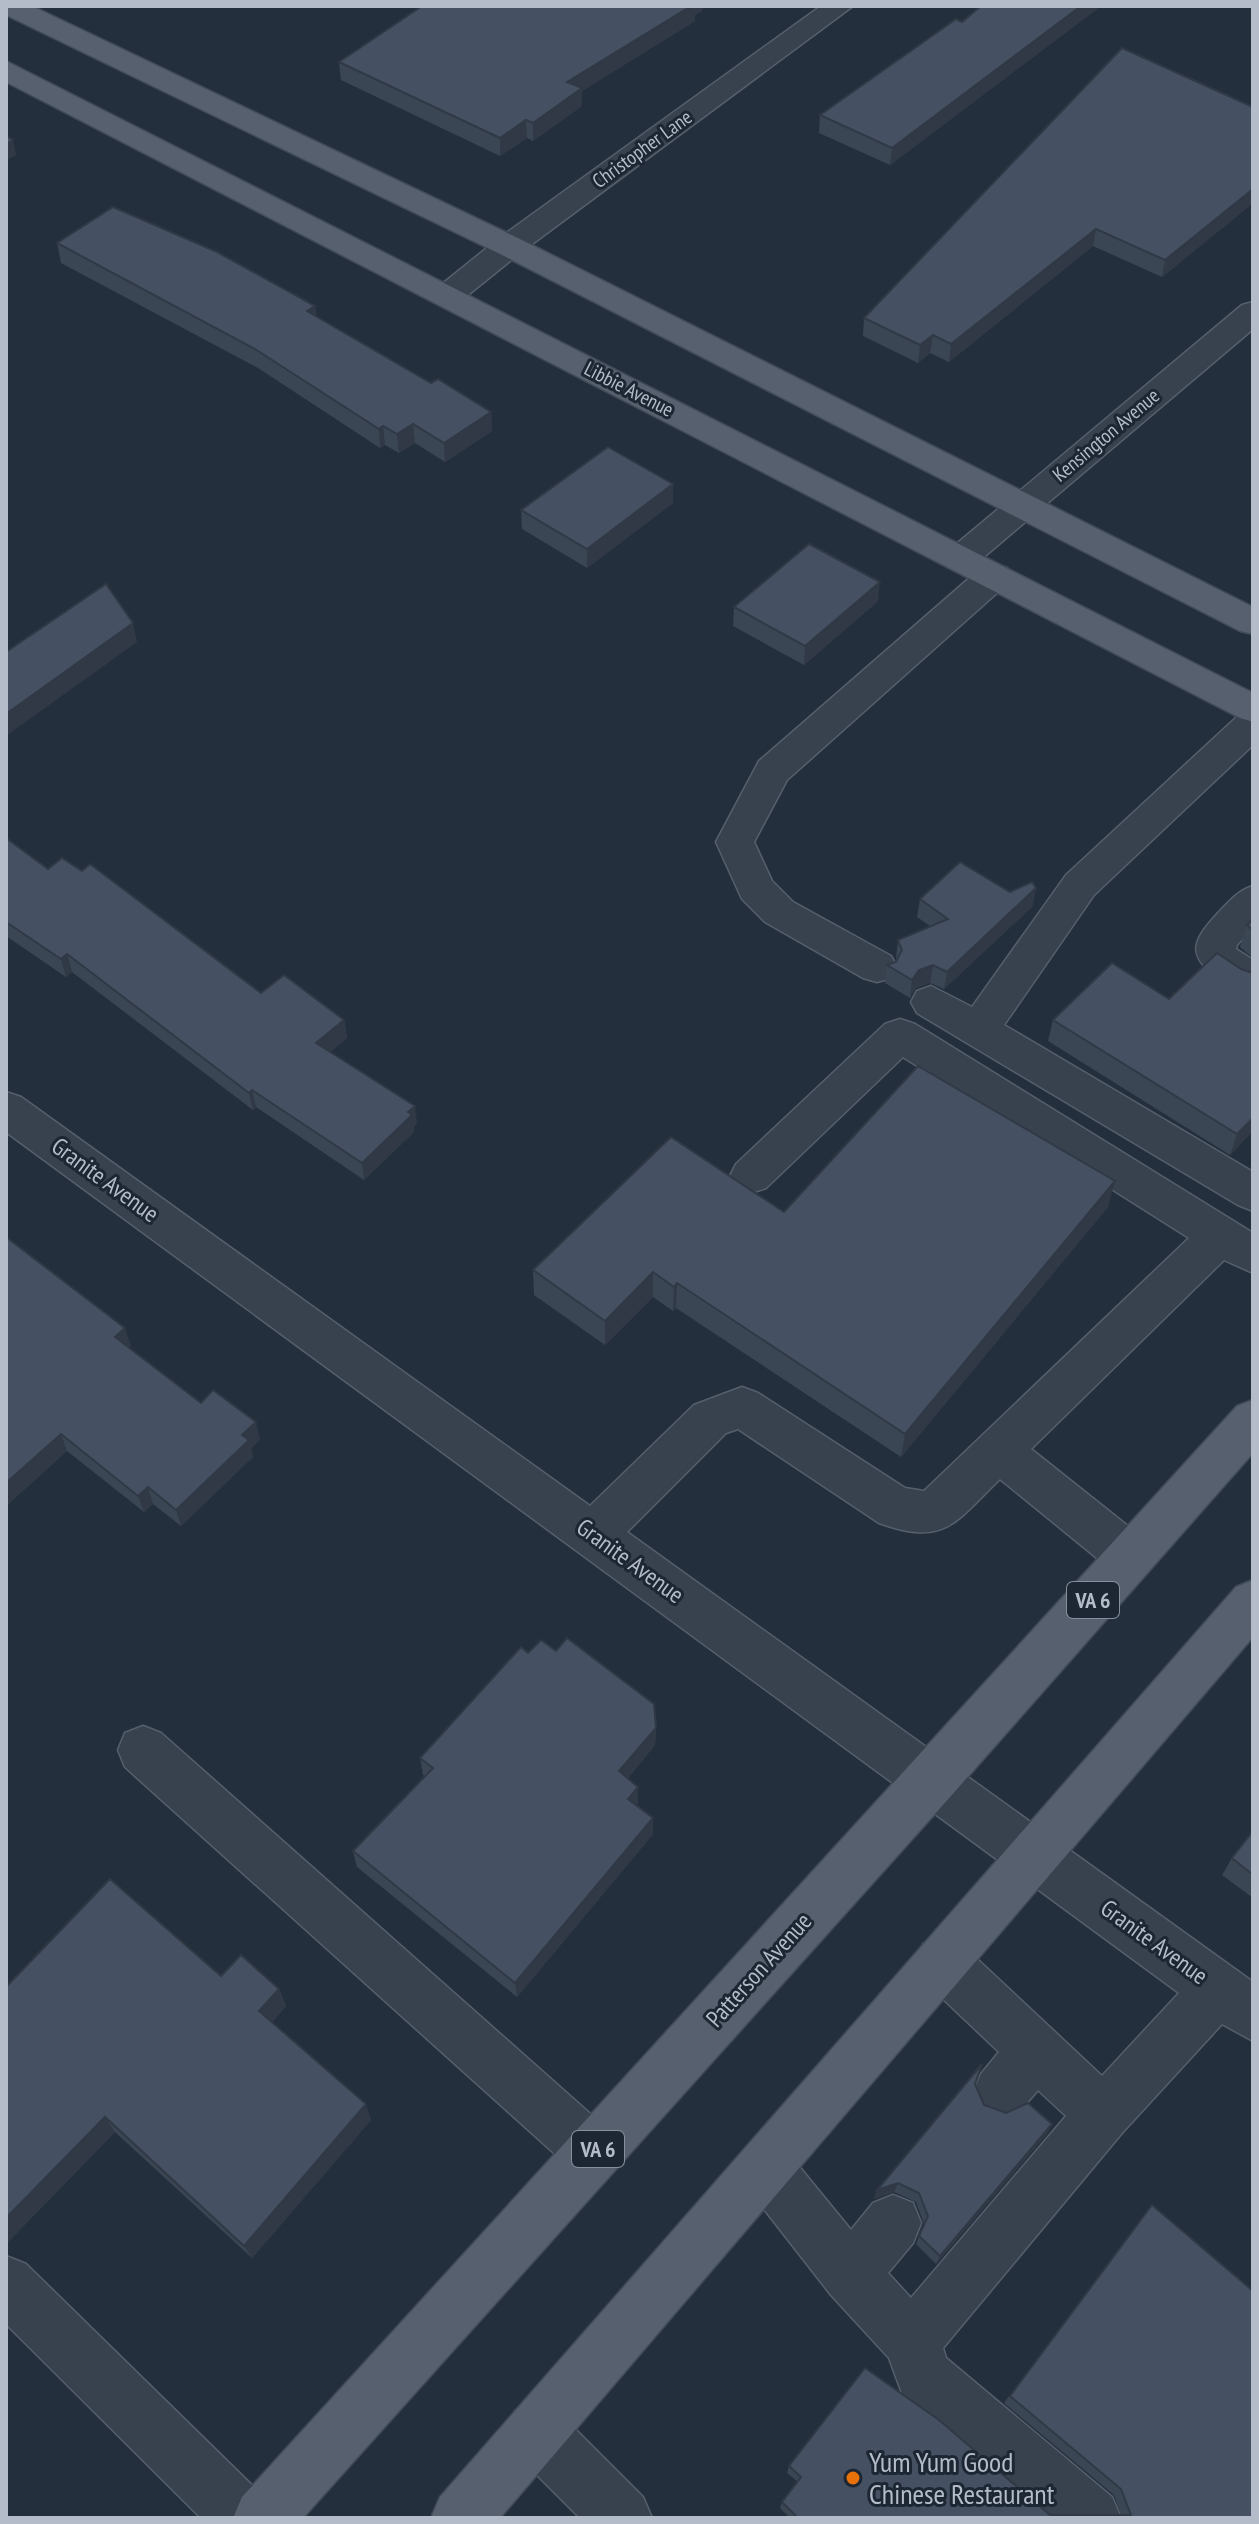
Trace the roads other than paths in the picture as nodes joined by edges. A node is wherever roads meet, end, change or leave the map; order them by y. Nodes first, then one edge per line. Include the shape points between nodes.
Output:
1 (9, 6) edge
2 (839, 6) edge
3 (6, 70) edge
4 (509, 246) junction
5 (447, 296) junction
6 (1253, 312) edge
7 (1023, 504) junction
8 (960, 559) junction
9 (994, 576) junction
10 (1253, 622) edge
11 (1253, 709) edge
12 (1253, 723) edge
13 (1253, 901) edge
14 (877, 967) dead end
15 (1253, 981) edge
16 (931, 1002) dead end
17 (980, 1028) junction
18 (6, 1109) edge
19 (751, 1176) dead end
20 (1253, 1193) edge
21 (1237, 1245) edge
22 (1253, 1420) edge
23 (998, 1450) junction
24 (593, 1534) junction
25 (1131, 1557) junction
26 (1253, 1602) edge
27 (143, 1750) dead end
28 (933, 1779) junction
29 (1035, 1856) junction
30 (942, 1962) junction
31 (1236, 2001) edge
32 (1035, 2051) junction
33 (1000, 2093) dead end
34 (1103, 2114) junction
35 (594, 2153) junction
36 (765, 2167) junction
37 (893, 2223) dead end
38 (851, 2275) junction
39 (6, 2284) edge
40 (912, 2341) junction
41 (536, 2432) junction
42 (243, 2518) edge
43 (263, 2518) edge
44 (461, 2518) edge
45 (622, 2518) edge
46 (1091, 2518) edge

1 - 4 main road
2 - 4 street, Christopher Lane
3 - 5 main road, Libbie Avenue
4 - 5 street, Christopher Lane
4 - 7 main road
5 - 8 main road, Libbie Avenue
6 - 7 street, Kensington Avenue
7 - 8 street, Kensington Avenue
7 - 10 main road
8 - 9 main road, Libbie Avenue
9 - 11 main road, Libbie Avenue
9 - 14 street via 772,771 735,842 756,889 779,912
12 - 17 street via 1080,885
13 - 15 street via 1217,940 1216,956
16 - 17 street
17 - 20 street
18 - 24 street, Granite Avenue
19 - 21 street via 900,1035
21 - 23 street
22 - 25 main road, Patterson Avenue / VA 6
23 - 24 street via 933,1513 896,1508 742,1407 710,1419
23 - 25 street
24 - 28 street, Granite Avenue
25 - 28 main road, Patterson Avenue / VA 6
26 - 29 main road
27 - 35 street
28 - 29 street, Granite Avenue
28 - 35 main road, Patterson Avenue / VA 6
29 - 30 main road
29 - 31 street, Granite Avenue
30 - 32 street
30 - 36 main road
31 - 34 street
32 - 33 street
32 - 34 street
34 - 40 street
35 - 43 main road, Patterson Avenue / VA 6
36 - 38 street
36 - 41 main road
37 - 38 street
38 - 40 street
39 - 42 street
40 - 46 street via 923,2376
41 - 44 main road
41 - 45 street

